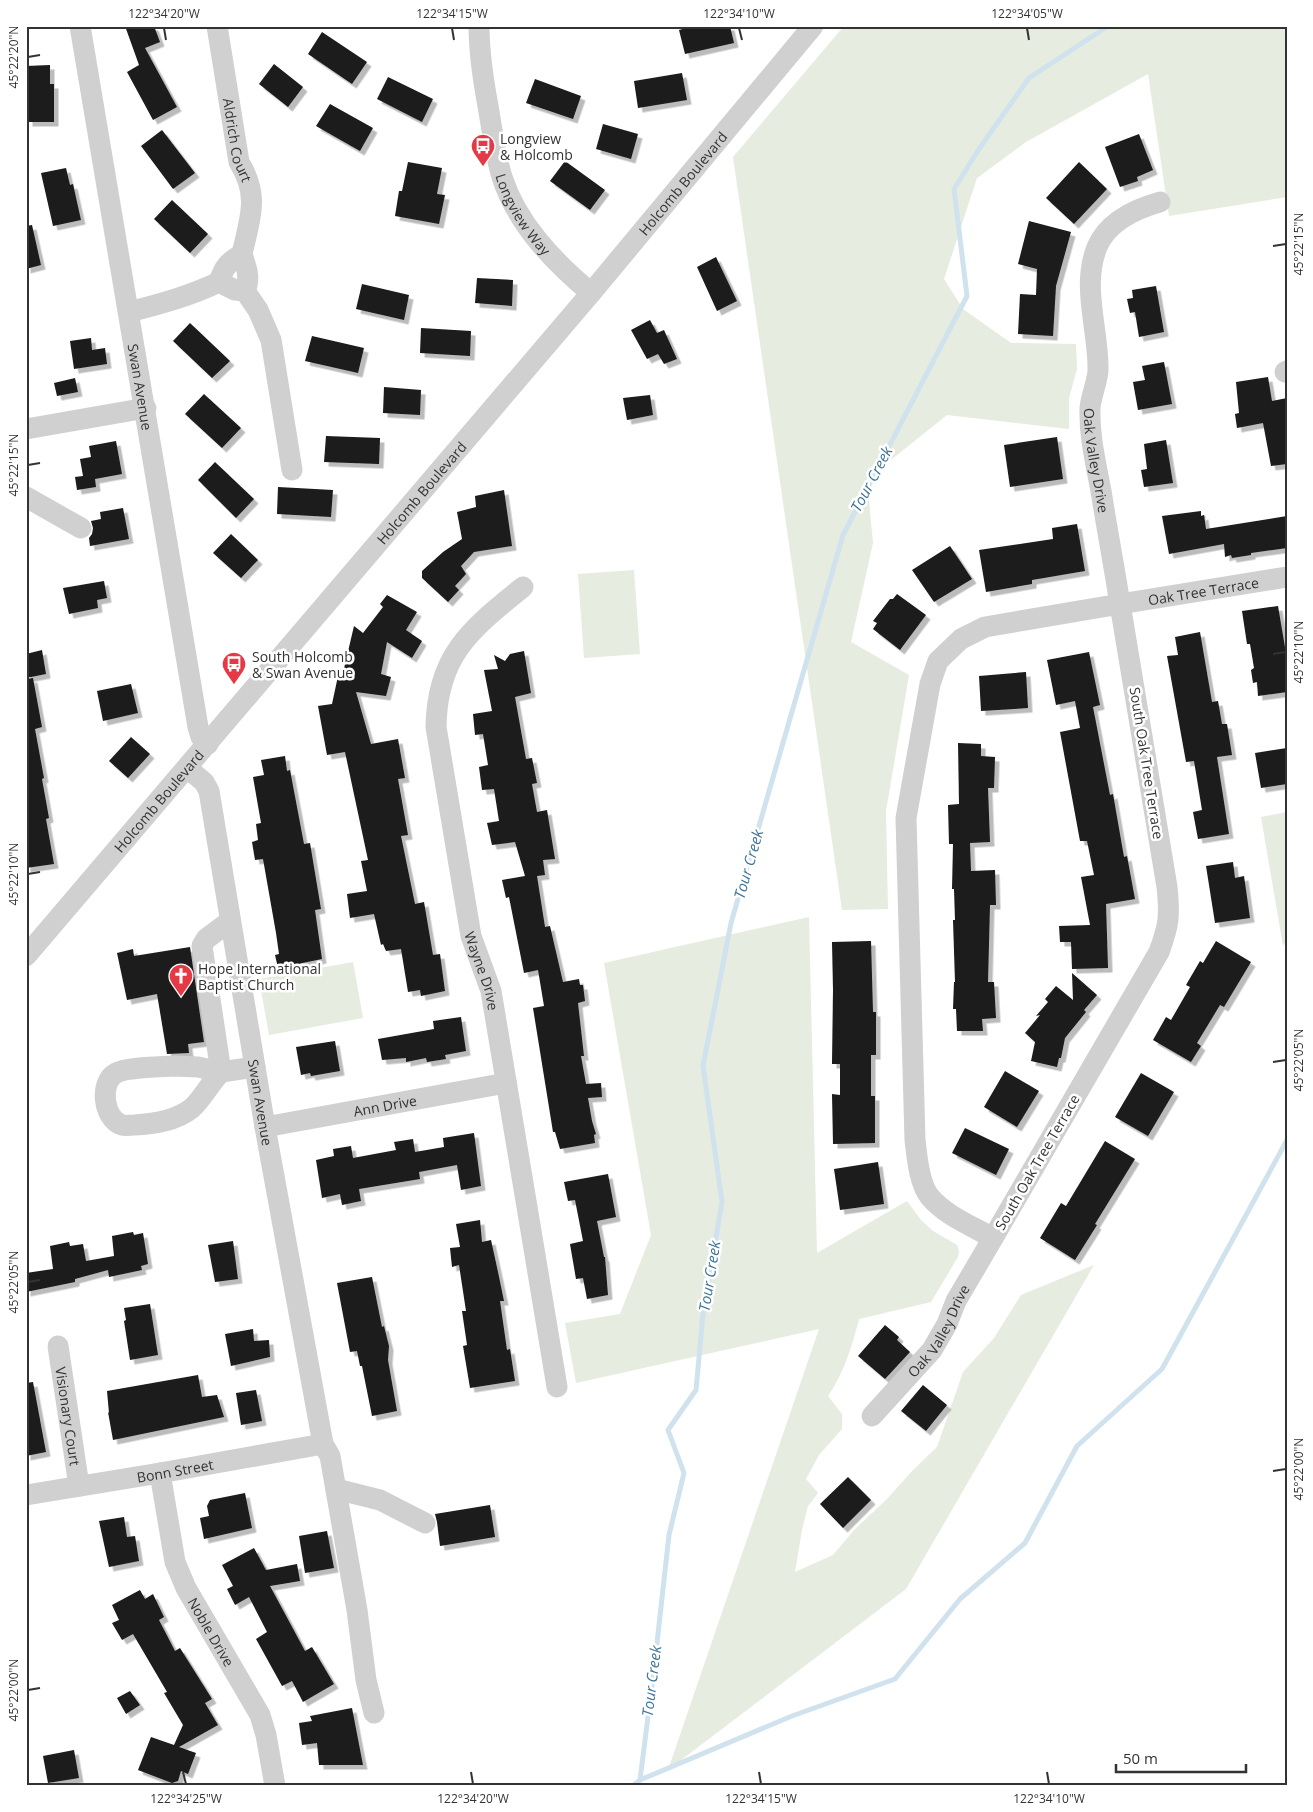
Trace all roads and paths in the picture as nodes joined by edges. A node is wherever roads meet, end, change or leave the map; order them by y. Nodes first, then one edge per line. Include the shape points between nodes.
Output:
1 (80, 26) edge
2 (217, 26) edge
3 (479, 26) edge
4 (814, 26) edge
5 (1160, 202) dead end
6 (242, 254) junction
7 (219, 282) junction
8 (245, 291) junction
9 (591, 293) junction
10 (129, 312) junction
11 (146, 408) junction
12 (26, 429) edge
13 (292, 470) dead end
14 (26, 497) edge
15 (81, 528) dead end
16 (1287, 577) edge
17 (523, 587) dead end
18 (1120, 604) junction
19 (208, 744) junction
20 (187, 768) junction
21 (230, 921) junction
22 (26, 956) edge
23 (255, 1067) junction
24 (221, 1072) junction
25 (506, 1084) junction
26 (265, 1127) junction
27 (993, 1238) junction
28 (58, 1346) dead end
29 (557, 1387) dead end
30 (872, 1416) dead end
31 (323, 1444) junction
32 (160, 1473) junction
33 (79, 1486) junction
34 (336, 1489) junction
35 (26, 1494) edge
36 (425, 1523) dead end
37 (374, 1713) dead end
38 (275, 1786) edge

1 - 10 street, Swan Avenue
2 - 6 street, Aldrich Court via 239,162 248,176 252,197
3 - 9 street, Longview Way via 492,134 508,193 522,221 534,236
4 - 9 street, Holcomb Boulevard
5 - 18 street, Oak Valley Drive via 1124,216 1109,229 1098,246 1091,271 1098,372 1090,406 1091,437
6 - 7 street via 231,260
6 - 8 street, Aldrich Court via 249,282
7 - 8 street
7 - 10 street via 170,302
8 - 13 street via 272,340
9 - 19 street, Holcomb Boulevard
10 - 11 street, Swan Avenue
11 - 12 street
11 - 19 street, Swan Avenue via 198,727
14 - 15 street
16 - 18 street, Oak Tree Terrace
17 - 25 street, Wayne Drive via 482,620 457,650 436,705 440,757 471,936 491,991
18 - 27 street, South Oak Tree Terrace via 1167,888 1168,929 1159,952
18 - 27 street, South Oak Tree Terrace via 985,627 961,639 938,661 930,684 906,818 915,1140 920,1172 929,1196 948,1213
19 - 20 street, Holcomb Boulevard
20 - 21 street, Swan Avenue via 204,782 209,791
20 - 22 street, Holcomb Boulevard
21 - 23 street, Swan Avenue
21 - 24 street via 206,939 202,946
23 - 24 street
23 - 26 street, Swan Avenue
24 - 24 street via 174,1066 116,1073 106,1090 108,1110 122,1125 176,1118 193,1107
25 - 26 street, Ann Drive
25 - 29 street, Wayne Drive
26 - 31 street, Swan Avenue
27 - 30 street, Oak Valley Drive via 932,1350
28 - 33 street, Visionary Court
31 - 32 street, Bonn Street
31 - 34 street, Swan Avenue via 330,1456
32 - 33 street, Bonn Street
32 - 38 street, Noble Drive via 175,1562 186,1588 260,1715
33 - 35 street, Bonn Street
34 - 36 street via 380,1500
34 - 37 street, Swan Avenue

